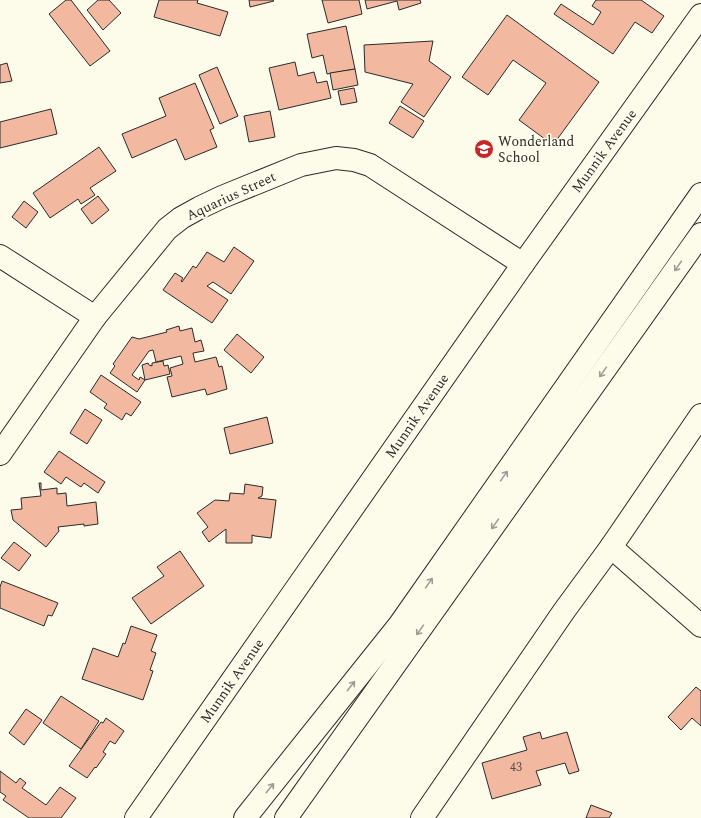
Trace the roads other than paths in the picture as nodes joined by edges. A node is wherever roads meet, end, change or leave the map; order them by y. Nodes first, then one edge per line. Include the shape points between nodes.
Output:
1 (701, 15) edge
2 (701, 194) edge
3 (701, 234) edge
4 (0, 256) edge
5 (523, 264) junction
6 (95, 316) junction
7 (701, 415) edge
8 (0, 454) edge
9 (611, 547) junction
10 (701, 626) edge
11 (136, 818) edge
12 (245, 818) edge
13 (286, 818) edge
14 (422, 818) edge

1 - 5 street, Munnik Avenue
12 -> 2 street via 400,624
3 -> 13 street
4 - 6 street
5 - 6 street, Aquarius Street via 370,165 336,158 301,165 222,197 181,218 167,229
5 - 11 street, Munnik Avenue
6 - 8 street, Aquarius Street
7 - 9 street
9 - 10 street
9 - 14 street

